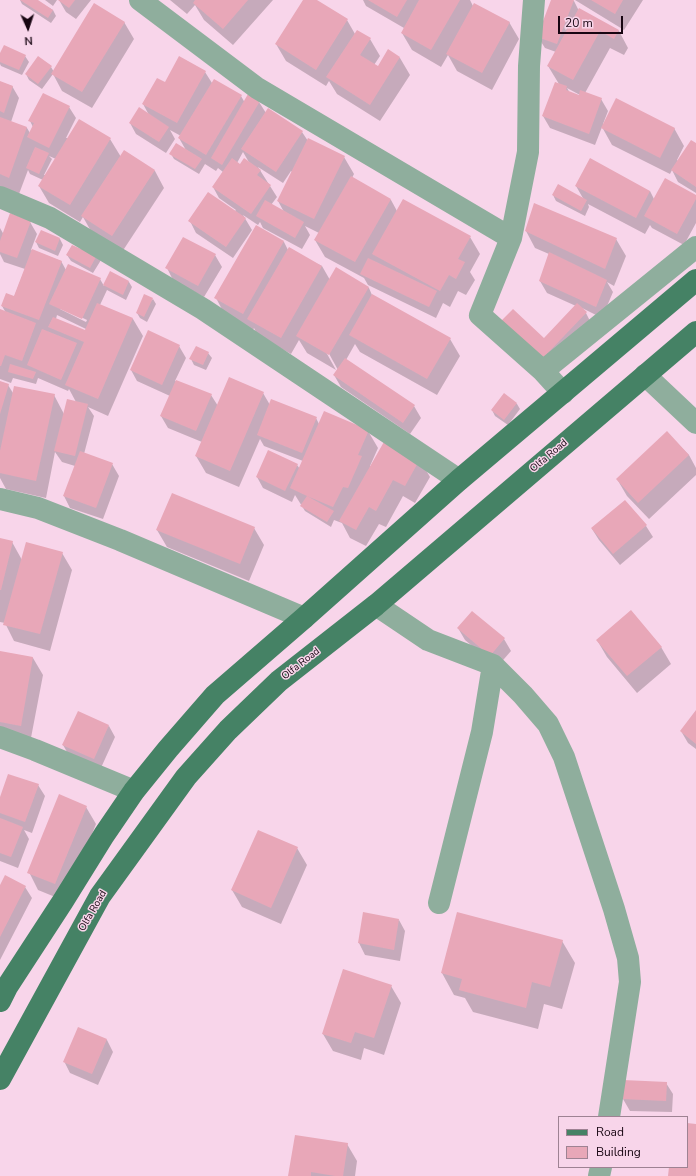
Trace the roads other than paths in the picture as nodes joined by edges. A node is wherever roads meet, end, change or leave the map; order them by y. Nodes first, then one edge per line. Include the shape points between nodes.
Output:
1 (140, 0) edge
2 (534, 0) edge
3 (0, 197) edge
4 (511, 238) junction
5 (696, 247) edge
6 (696, 280) edge
7 (696, 332) edge
8 (543, 371) junction
9 (645, 375) junction
10 (563, 393) junction
11 (696, 423) edge
12 (459, 480) junction
13 (0, 499) edge
14 (376, 605) junction
15 (304, 618) junction
16 (493, 665) junction
17 (0, 737) edge
18 (134, 791) junction
19 (439, 903) dead end
20 (2, 990) edge
21 (0, 1079) edge
22 (609, 1116) edge

1 - 4 street via 257,88
2 - 4 street via 529,66 528,152
3 - 12 street via 50,218 203,309
4 - 8 street via 480,316
5 - 8 street
6 - 10 main road
7 - 9 main road, Olfa Road
8 - 10 street
9 - 11 street
9 - 14 main road, Olfa Road
10 - 12 main road
12 - 15 main road
13 - 15 street via 38,508 120,540
14 - 16 street via 428,640
14 - 21 main road, Olfa Road via 279,682 228,730 186,778 100,896
15 - 18 main road via 215,695
16 - 19 street via 482,732
16 - 22 street via 548,724 564,757 628,958 630,982
17 - 18 street
18 - 20 main road via 59,908

